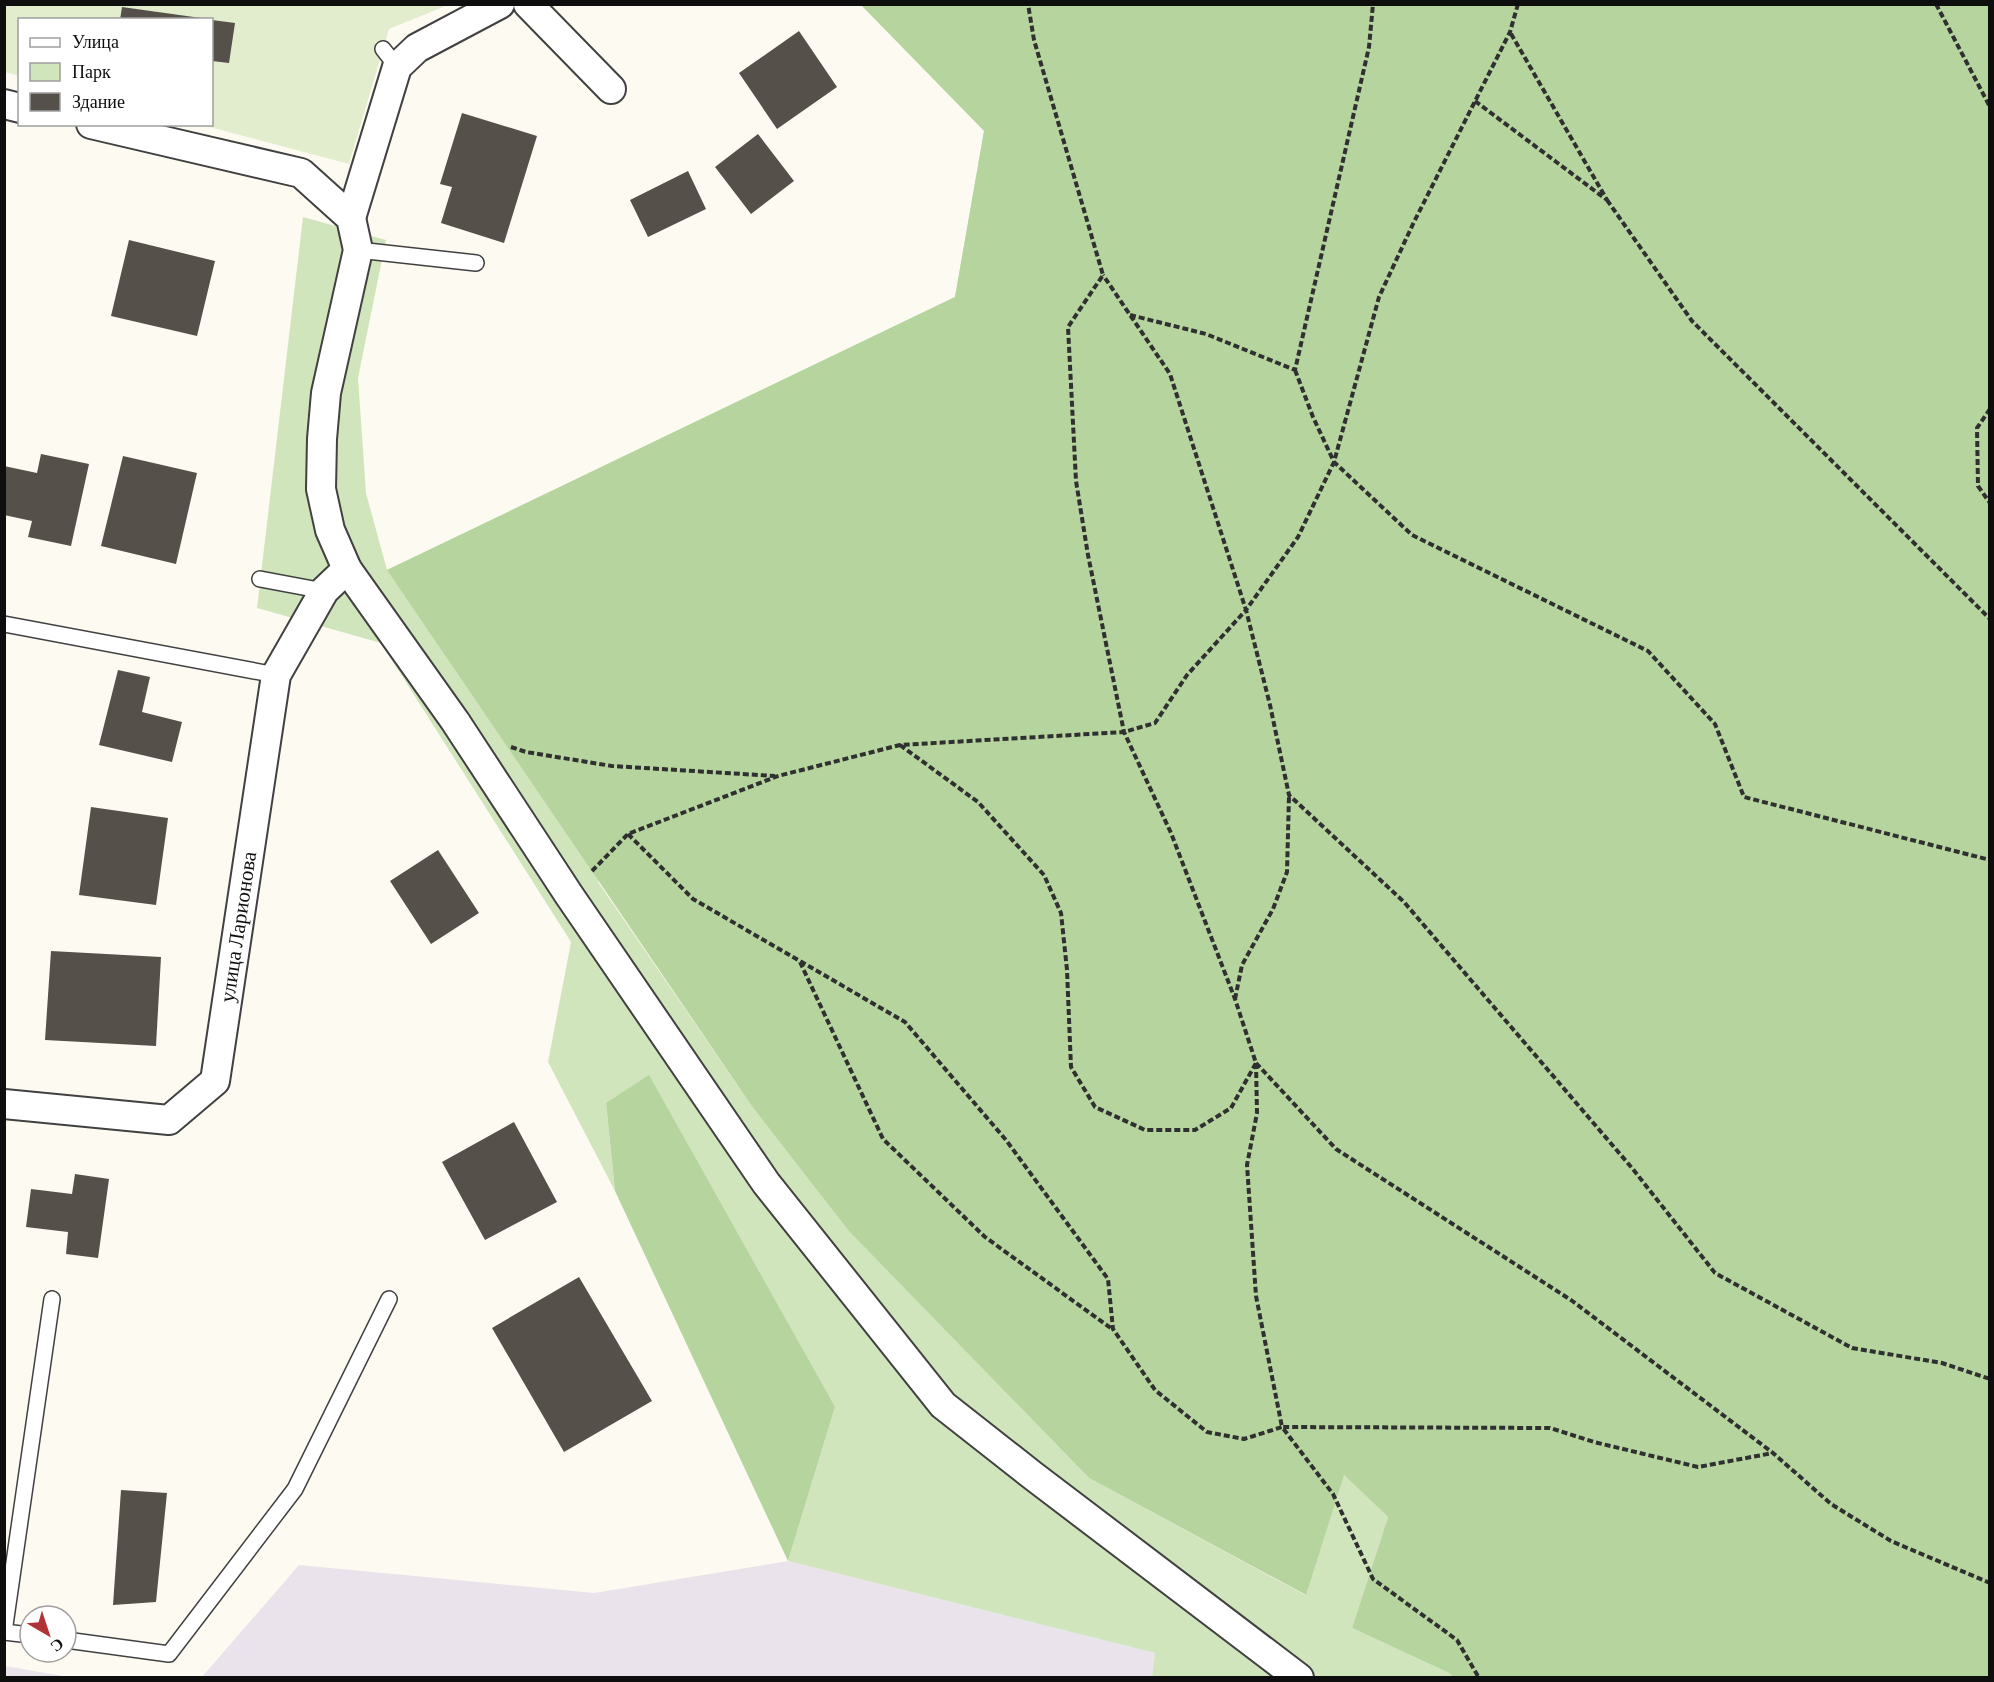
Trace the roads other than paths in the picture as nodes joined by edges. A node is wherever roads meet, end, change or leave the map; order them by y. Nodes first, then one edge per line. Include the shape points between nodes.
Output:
1 (500, 4) edge
2 (528, 4) edge
3 (611, 89) dead end
4 (99, 126) edge
5 (351, 218) junction
6 (358, 249) junction
7 (476, 263) dead end
8 (347, 569) junction
9 (260, 579) dead end
10 (324, 591) junction
11 (4, 624) edge
12 (276, 675) junction
13 (4, 1104) edge
14 (52, 1299) dead end
15 (389, 1299) dead end
16 (18, 1634) edge
17 (78, 1642) edge
18 (1299, 1677) edge

1 - 5 street via 390,58
2 - 3 street
4 - 5 street via 301,174
5 - 6 street
6 - 7 lane
6 - 8 street via 326,393 322,439 321,489 330,530
8 - 10 street, улица Ларионова
8 - 18 street via 455,721 766,1183 943,1405
9 - 10 lane
10 - 12 street, улица Ларионова
11 - 12 lane
12 - 13 street, улица Ларионова via 215,1081 169,1120
14 - 16 lane via 4,1632
15 - 17 lane via 295,1489 169,1654

